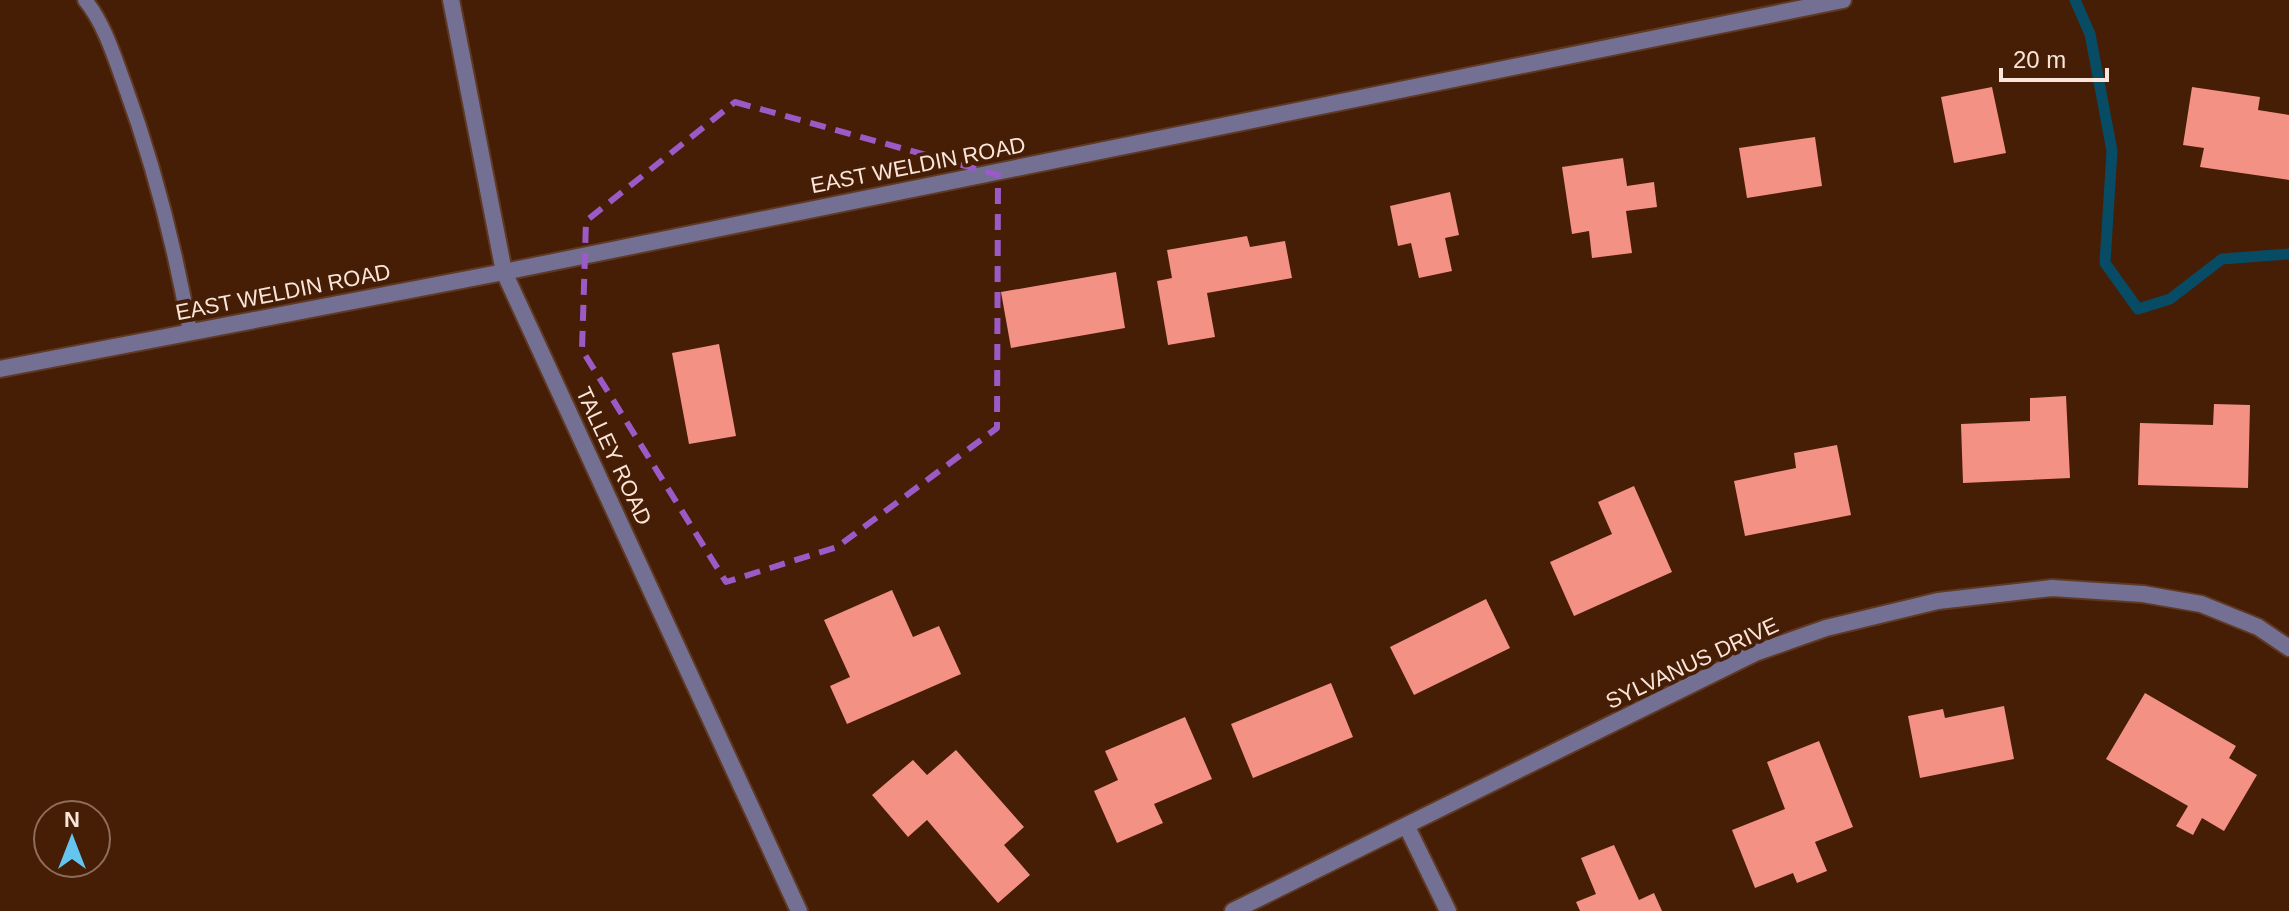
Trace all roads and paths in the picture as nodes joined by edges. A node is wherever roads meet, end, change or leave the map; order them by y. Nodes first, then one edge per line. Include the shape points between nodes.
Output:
1 (85, 0) edge
2 (451, 0) edge
3 (1843, 0) edge
4 (504, 272) junction
5 (190, 332) junction
6 (0, 369) edge
7 (2289, 648) edge
8 (1407, 827) junction
9 (799, 911) edge
10 (1233, 911) edge
11 (1448, 911) edge

1 - 5 lane via 113,55 144,138 177,259
2 - 4 street, TALLEY ROAD
3 - 4 street, EAST WELDIN ROAD
4 - 5 street, EAST WELDIN ROAD
4 - 9 street, TALLEY ROAD
5 - 6 street, EAST WELDIN ROAD
7 - 8 street, SYLVANUS DRIVE via 2258,627 2201,604 2143,594 2052,588 1938,601 1826,628 1755,653
8 - 10 street, SYLVANUS DRIVE
8 - 11 street

